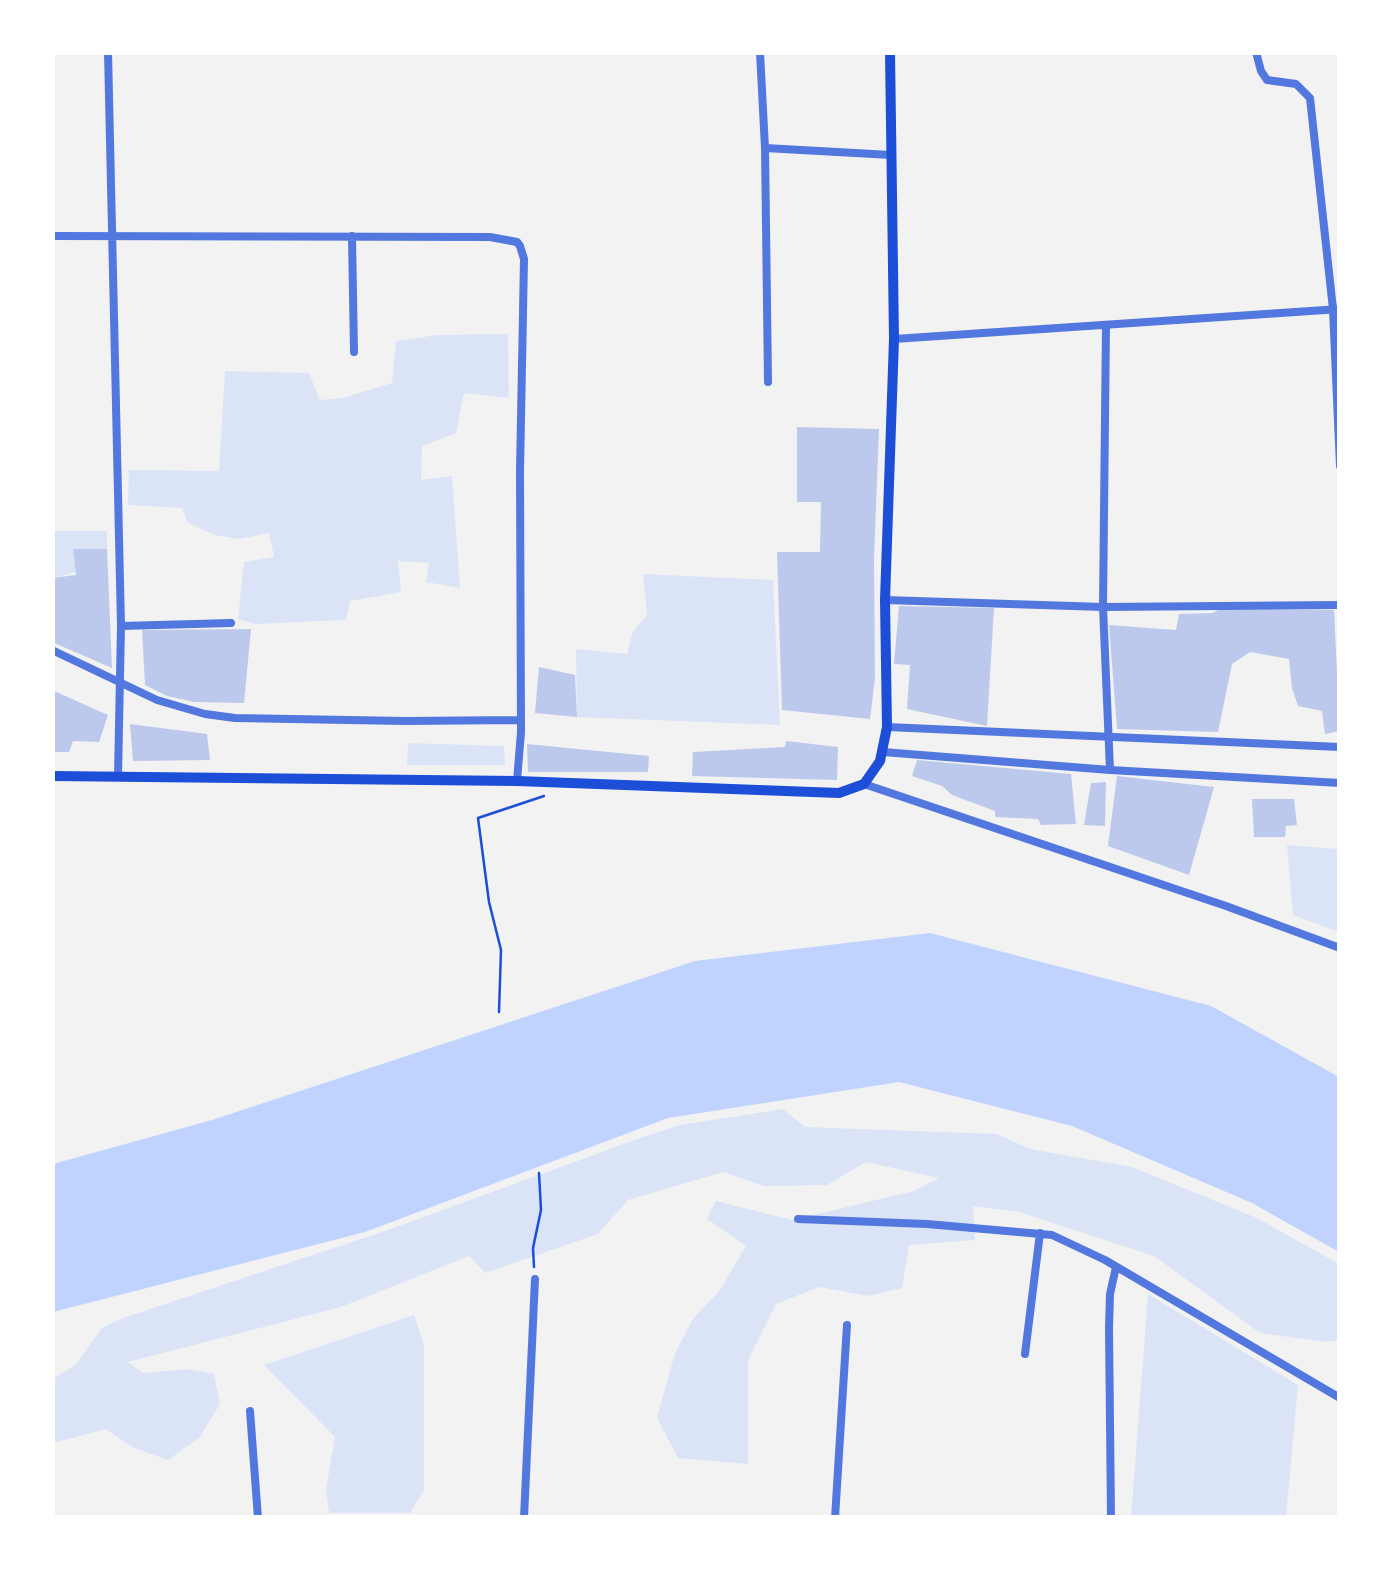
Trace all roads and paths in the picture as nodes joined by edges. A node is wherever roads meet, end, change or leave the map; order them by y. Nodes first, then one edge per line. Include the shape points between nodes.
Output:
1 (108, 52) edge
2 (760, 52) edge
3 (890, 52) edge
4 (1256, 52) edge
5 (765, 148) junction
6 (890, 155) junction
7 (114, 234) junction
8 (52, 236) edge
9 (352, 236) junction
10 (1336, 309) edge
11 (1106, 325) junction
12 (894, 339) junction
13 (354, 352) dead end
14 (768, 382) dead end
15 (1340, 466) edge
16 (884, 600) junction
17 (1340, 605) edge
18 (1103, 607) junction
19 (232, 623) dead end
20 (121, 626) junction
21 (52, 650) edge
22 (120, 683) junction
23 (520, 720) junction
24 (887, 727) junction
25 (1110, 734) junction
26 (884, 746) junction
27 (1340, 747) edge
28 (1110, 770) junction
29 (52, 776) edge
30 (118, 776) junction
31 (517, 780) junction
32 (1340, 783) edge
33 (864, 784) junction
34 (550, 796) dead end
35 (1340, 948) edge
36 (499, 1012) dead end
37 (539, 1173) dead end
38 (798, 1218) dead end
39 (1040, 1233) junction
40 (1116, 1266) junction
41 (534, 1279) joint
42 (847, 1325) dead end
43 (1025, 1354) dead end
44 (1340, 1398) edge
45 (250, 1411) dead end
46 (258, 1518) edge
47 (524, 1518) edge
48 (835, 1518) edge
49 (1111, 1518) edge

1 - 7 street
2 - 5 street
3 - 6 main road
4 - 10 street via 1267,80 1296,84 1310,98
5 - 6 street
5 - 14 street
6 - 12 main road
7 - 8 street
7 - 9 street
7 - 20 street
9 - 13 street
9 - 23 street via 500,237 522,252
10 - 11 street
10 - 15 street
11 - 12 street
11 - 18 street
12 - 16 main road
16 - 18 street
16 - 24 main road
17 - 18 street
18 - 25 street
19 - 20 street
20 - 22 street
21 - 22 street
22 - 23 street via 170,705 235,718
22 - 30 street
23 - 31 street
24 - 25 street
24 - 26 main road
25 - 27 street
25 - 28 street
26 - 28 street
26 - 33 main road
28 - 32 street
29 - 30 main road
30 - 31 main road
31 - 33 main road via 839,793
33 - 35 street
34 - 36 path via 478,818 501,950
37 - 41 path
38 - 39 street
39 - 40 street
39 - 43 street
40 - 44 street
40 - 49 street via 1109,1328
41 - 47 street
42 - 48 street
45 - 46 street

